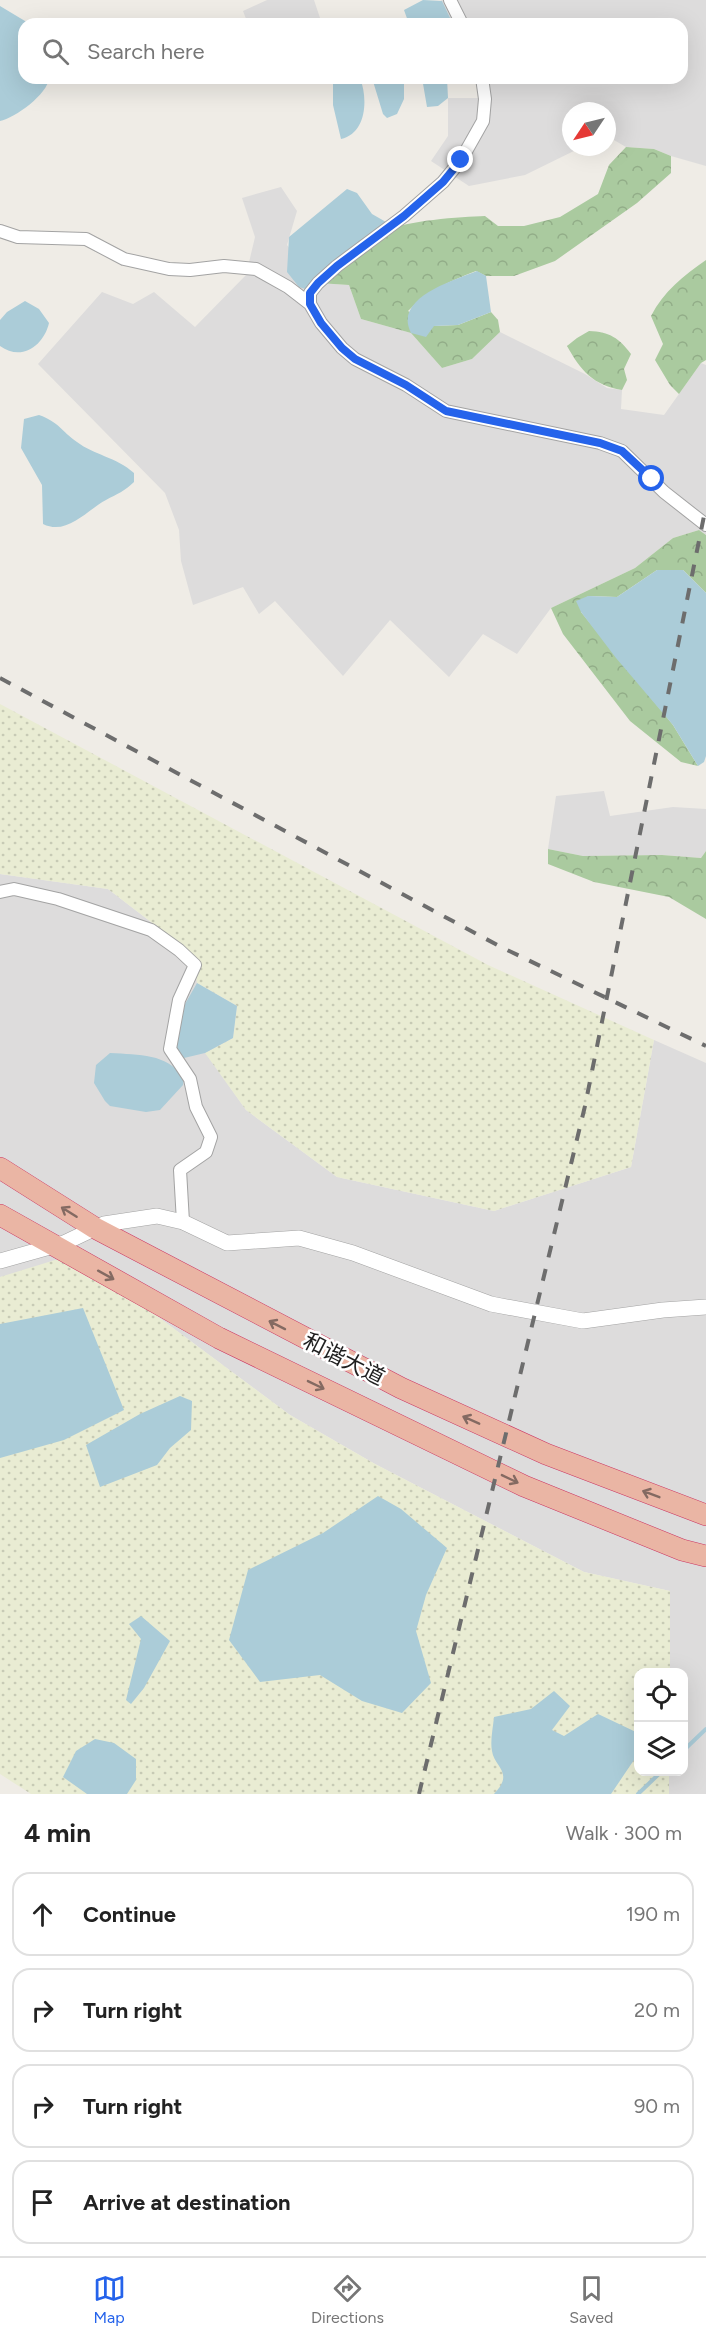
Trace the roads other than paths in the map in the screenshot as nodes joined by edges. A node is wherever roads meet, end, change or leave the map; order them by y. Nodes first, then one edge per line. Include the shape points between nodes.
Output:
1 (450, 0) edge
2 (459, 18) edge
3 (483, 84) edge
4 (0, 231) edge
5 (310, 304) junction
6 (706, 525) edge
7 (0, 892) edge
8 (0, 1168) edge
9 (0, 1215) edge
10 (183, 1222) junction
11 (95, 1228) junction
12 (0, 1261) edge
13 (706, 1306) edge
14 (706, 1515) edge
15 (706, 1556) edge

1 - 2 street
3 - 5 street via 483,121 461,160 443,182 404,216 318,283 310,293
4 - 5 street via 18,237 86,239 124,259 169,269 256,269
5 - 6 street via 321,323 355,359 446,411 622,451 664,492
7 - 10 street via 14,889 58,899 151,930 195,965 179,1000 170,1049 190,1079 196,1107 211,1137 206,1152 180,1170
11 -> 8 highway, 和谐大道
9 -> 15 highway, 和谐大道 via 219,1338 524,1486 682,1550
10 - 11 street via 157,1216
10 - 13 street via 226,1243 299,1238 353,1253 491,1304 583,1321
11 - 12 street via 64,1243
14 -> 11 highway, 和谐大道 via 546,1454 401,1388

